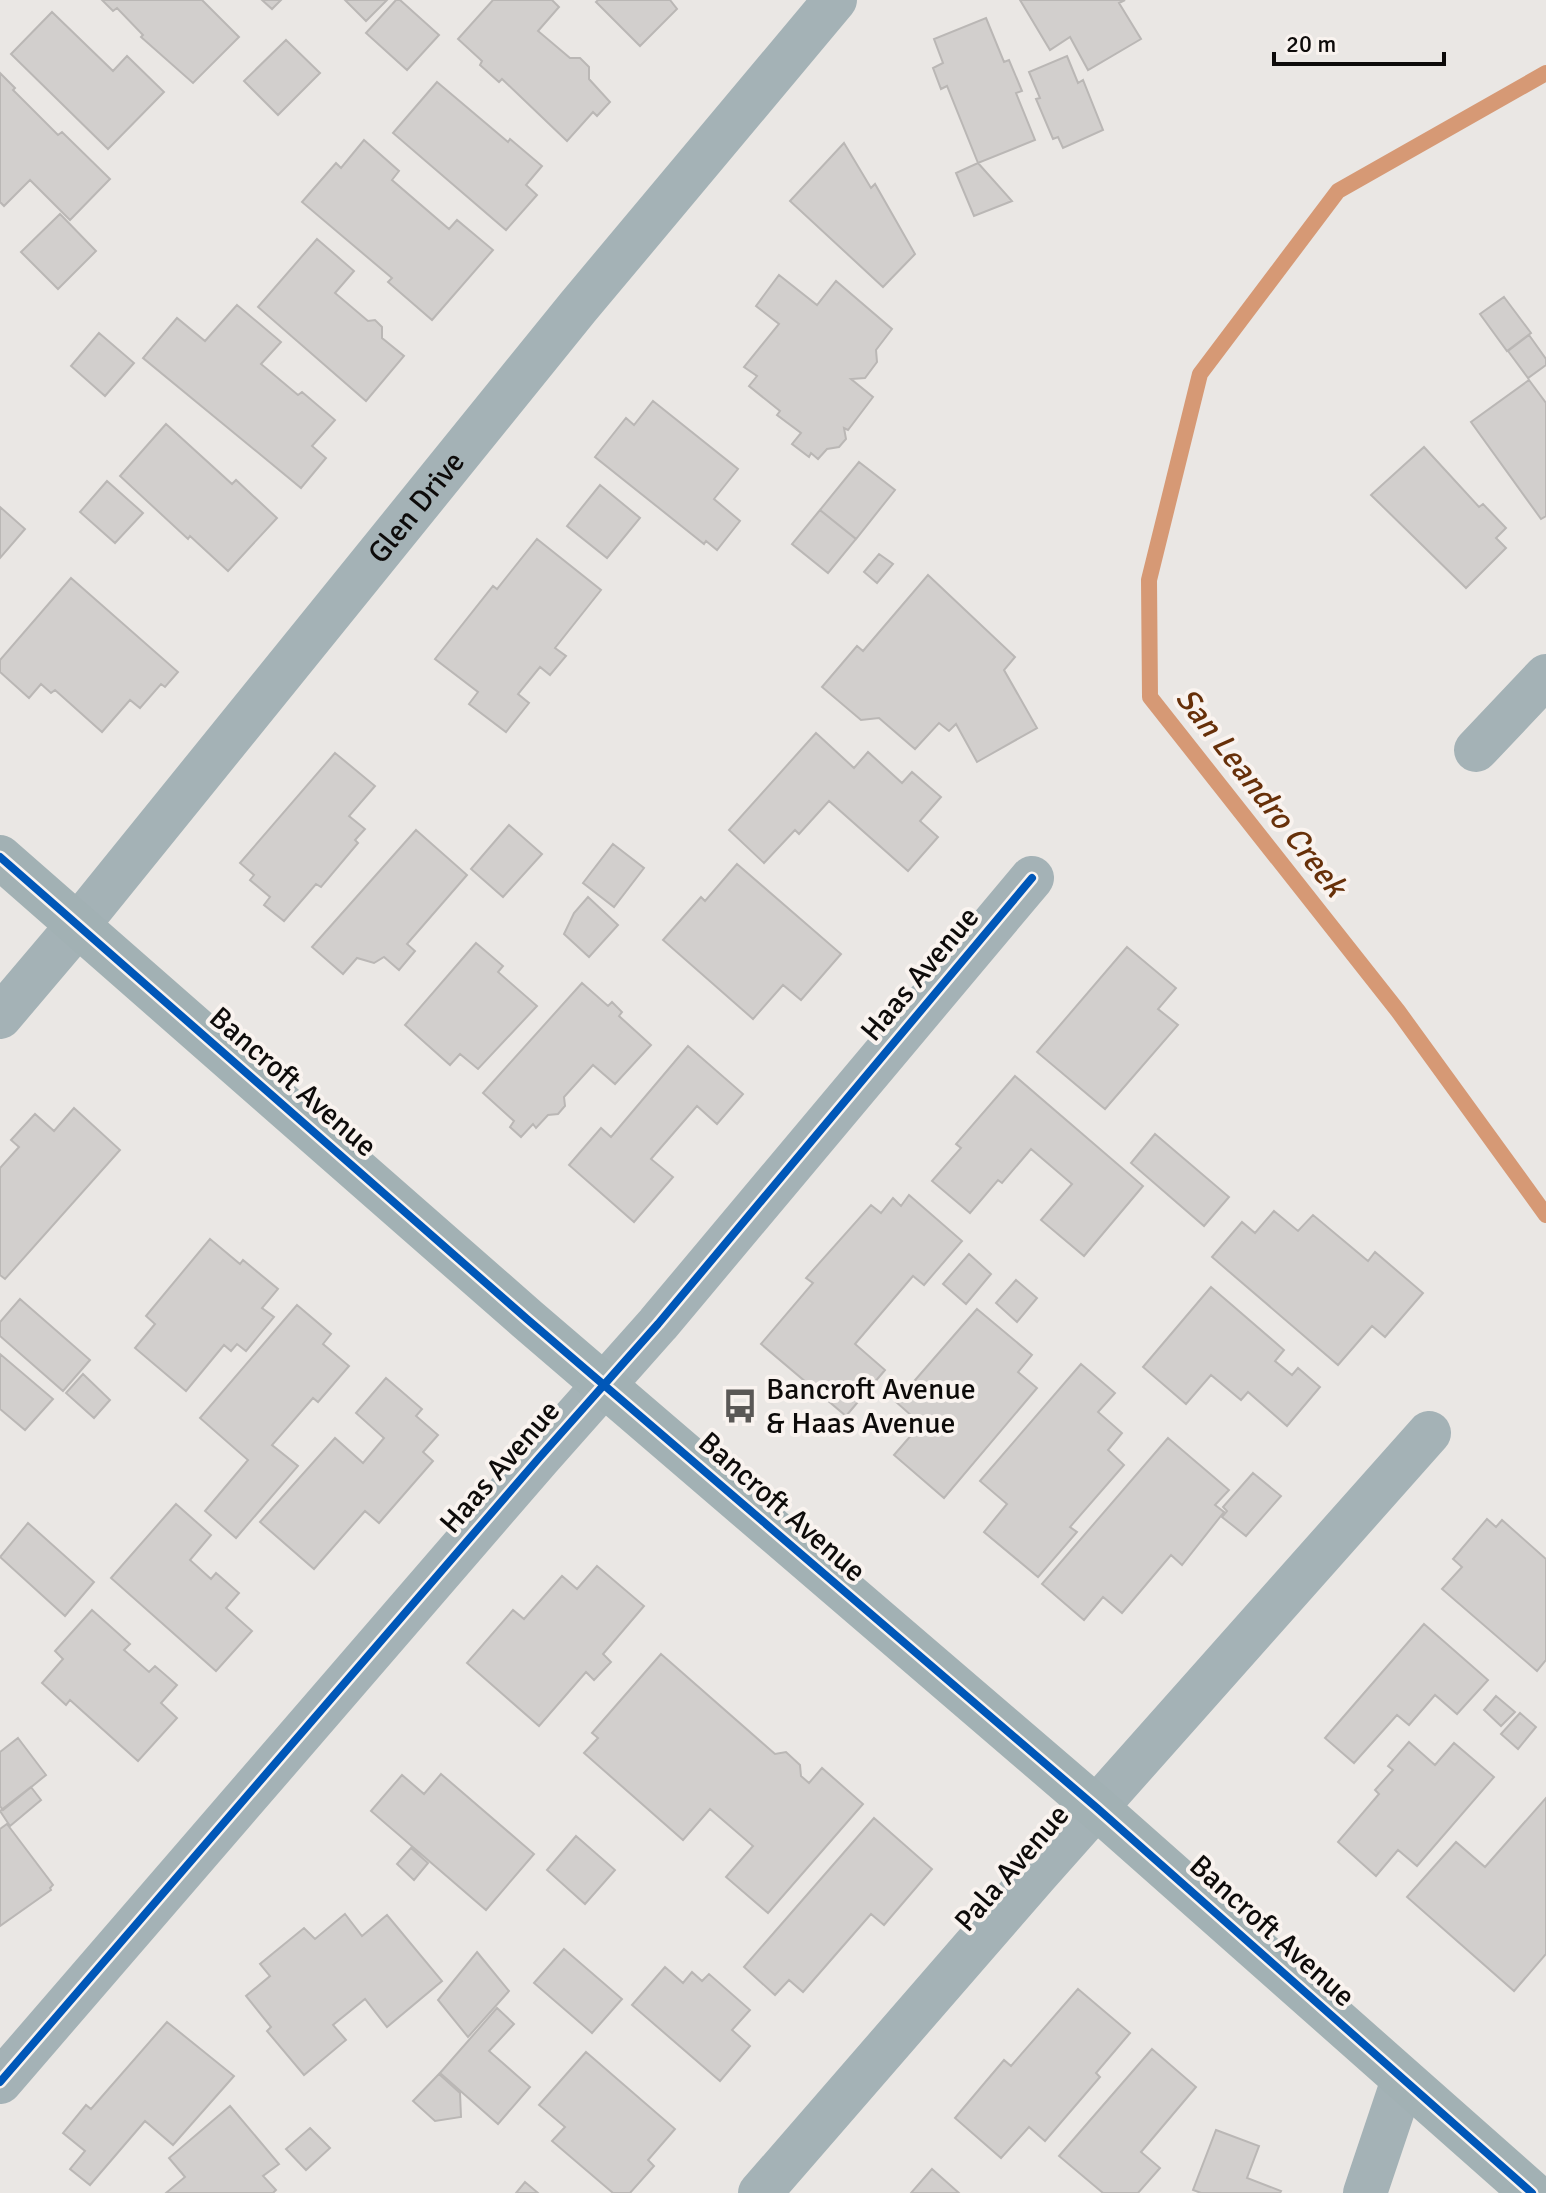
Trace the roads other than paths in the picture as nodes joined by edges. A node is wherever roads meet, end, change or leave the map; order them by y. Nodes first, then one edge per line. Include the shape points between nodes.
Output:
1 (835, 0) edge
2 (1546, 676) edge
3 (1476, 750) dead end
4 (0, 857) edge
5 (1032, 878) dead end
6 (78, 925) junction
7 (0, 1017) edge
8 (604, 1385) junction
9 (1429, 1433) dead end
10 (1097, 1808) junction
11 (1403, 2080) junction
12 (0, 2082) edge
13 (760, 2193) edge
14 (1365, 2193) edge
15 (1532, 2193) edge

1 - 6 street, Glen Drive via 578,307
2 - 3 street
4 - 6 main road, Bancroft Avenue
5 - 8 street, Haas Avenue
6 - 7 street, Glen Drive
6 - 8 main road, Bancroft Avenue
8 - 10 main road, Bancroft Avenue
8 - 12 street, Haas Avenue
9 - 10 street, Pala Avenue
10 - 11 main road, Bancroft Avenue
10 - 13 street, Pala Avenue
11 - 14 street
11 - 15 main road, Bancroft Avenue

